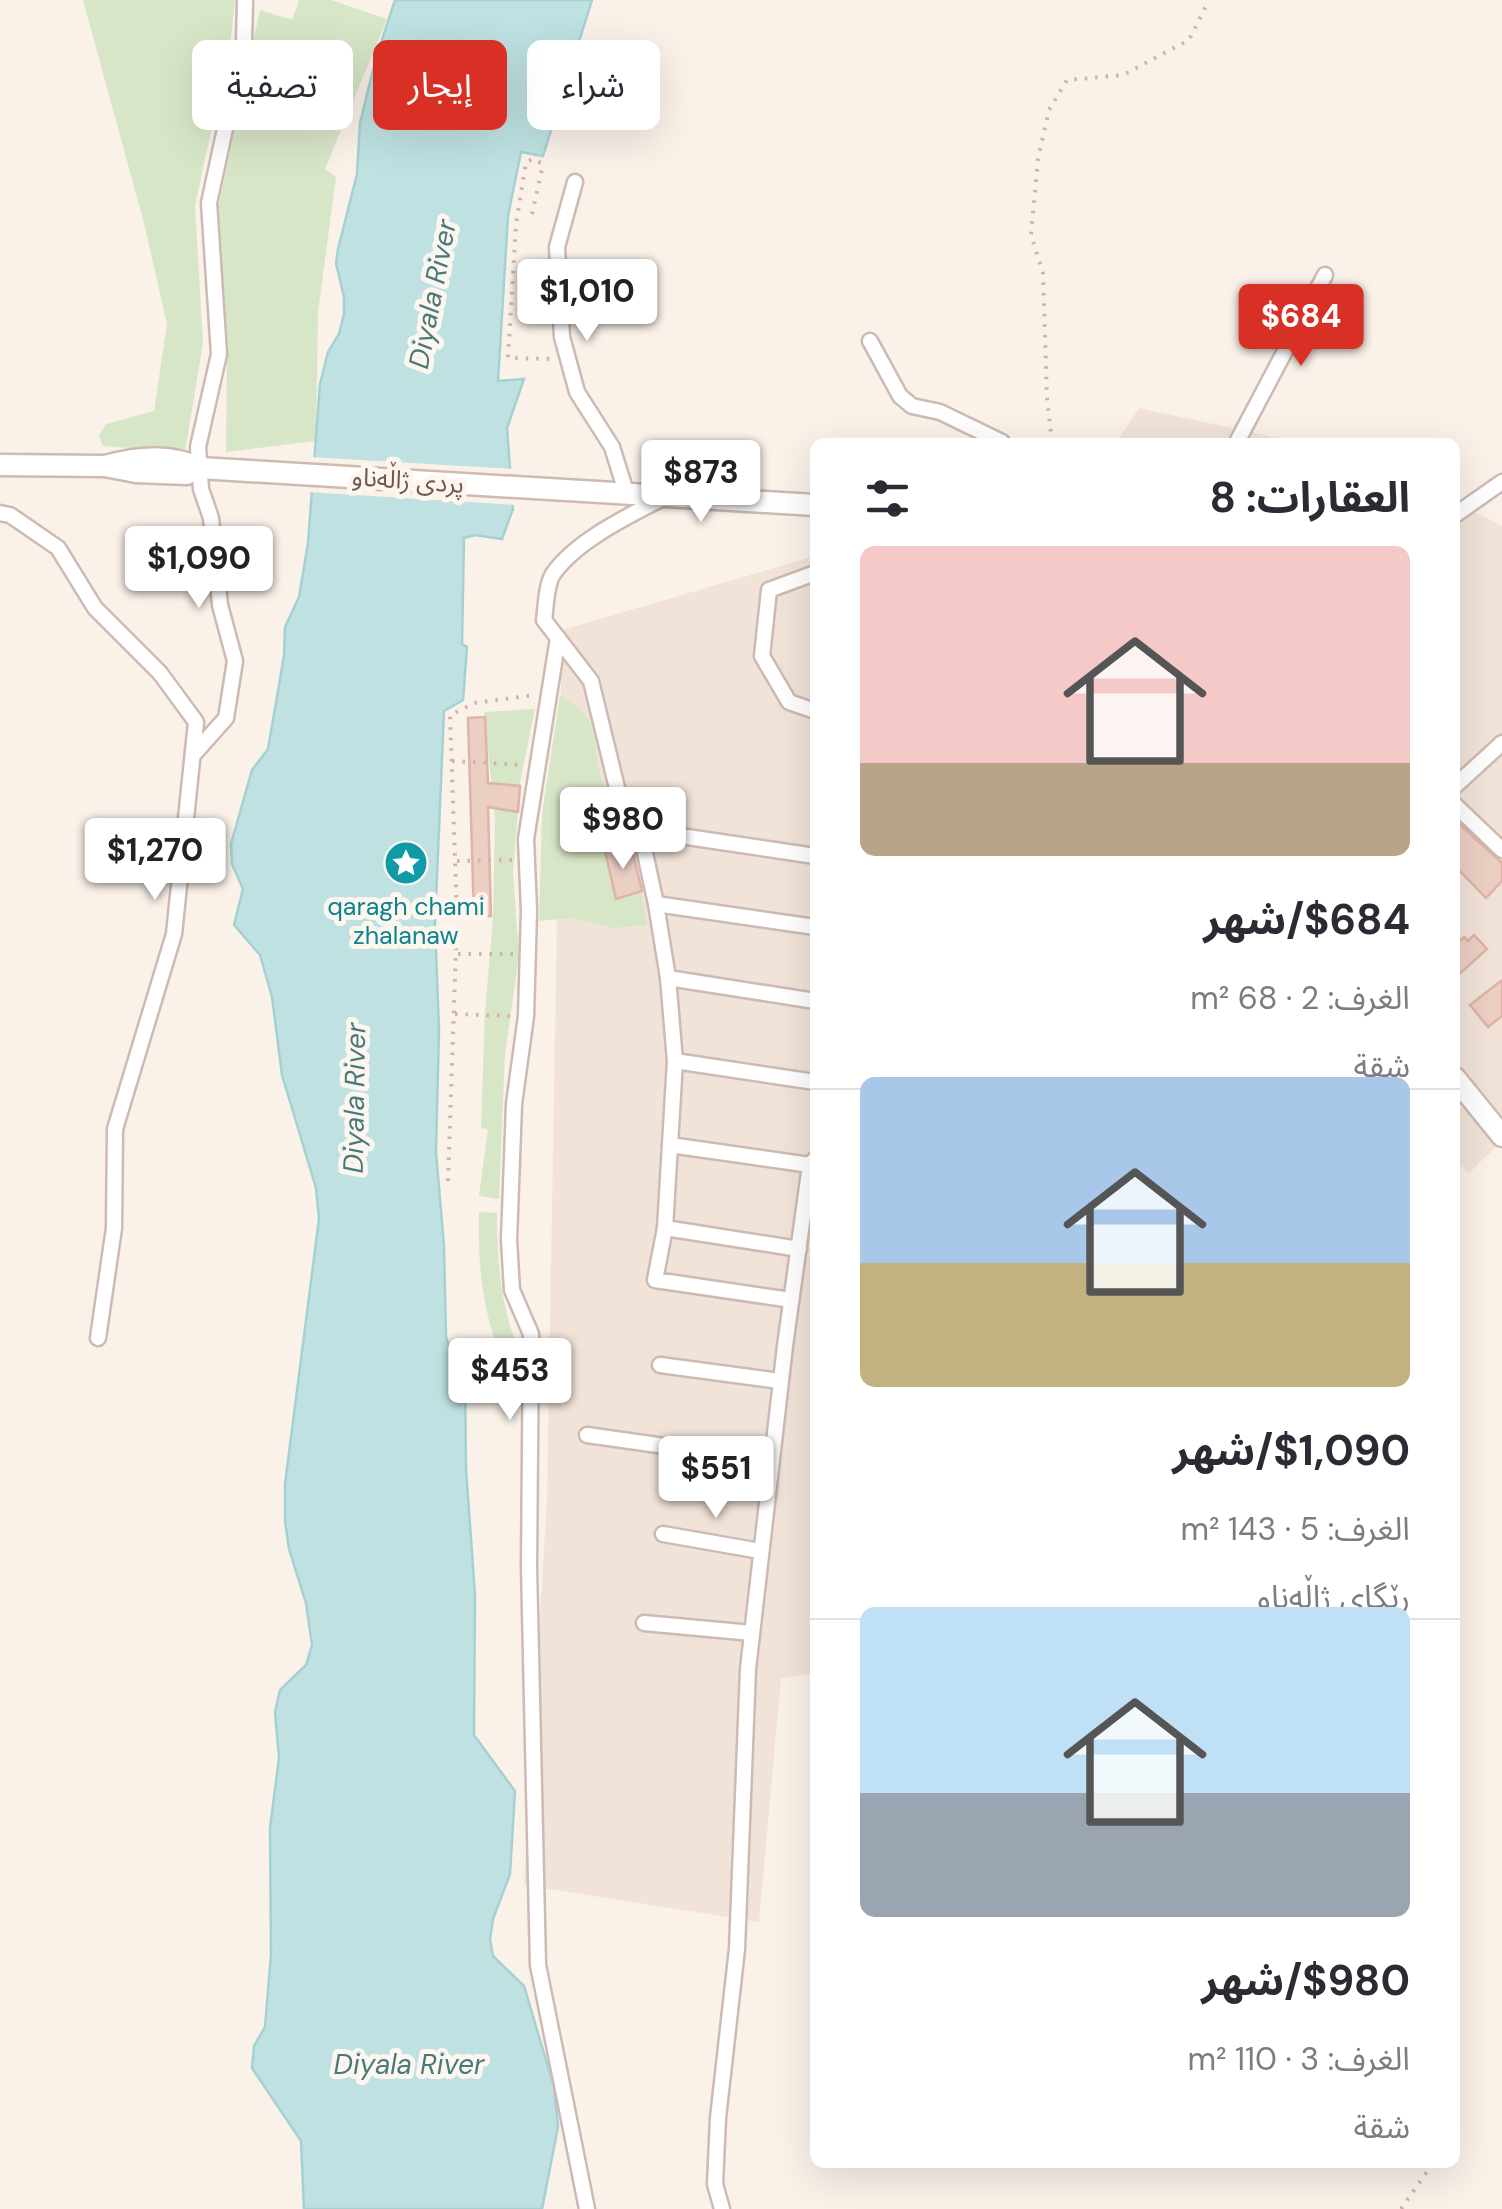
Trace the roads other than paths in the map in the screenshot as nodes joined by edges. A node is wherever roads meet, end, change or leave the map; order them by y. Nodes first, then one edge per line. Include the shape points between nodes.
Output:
1 (246, 0) edge
2 (575, 182) dead end
3 (1325, 275) dead end
4 (870, 341) dead end
5 (994, 438) edge
6 (1239, 438) edge
7 (0, 465) edge
8 (200, 468) junction
9 (1502, 482) edge
10 (626, 495) junction
11 (663, 498) junction
12 (810, 505) edge
13 (1460, 511) edge
14 (0, 513) edge
15 (810, 575) edge
16 (558, 638) junction
17 (810, 708) edge
18 (1502, 743) edge
19 (192, 756) junction
20 (1460, 781) edge
21 (1460, 810) edge
22 (640, 830) junction
23 (1502, 850) edge
24 (810, 855) edge
25 (656, 904) junction
26 (810, 926) edge
27 (668, 978) junction
28 (810, 999) edge
29 (675, 1061) junction
30 (810, 1081) edge
31 (1460, 1084) edge
32 (1502, 1136) edge
33 (670, 1145) junction
34 (810, 1162) edge
35 (810, 1181) edge
36 (665, 1228) junction
37 (799, 1249) junction
38 (792, 1300) junction
39 (98, 1338) dead end
40 (660, 1365) dead end
41 (780, 1381) junction
42 (586, 1435) dead end
43 (771, 1461) junction
44 (663, 1534) dead end
45 (760, 1551) junction
46 (644, 1623) dead end
47 (752, 1632) junction
48 (587, 2209) edge
49 (722, 2209) edge

1 - 8 street via 244,41 209,203 219,354 198,447
2 - 10 street via 558,247 562,338 577,392 612,448
3 - 6 street
4 - 5 street via 912,406
7 - 8 main road, پردی ژاڵەناو via 105,466 136,457
8 - 10 main road, پردی ژاڵەناو
8 - 19 street via 235,660 226,718
9 - 13 street
10 - 11 main road, پردی ژاڵەناو
11 - 12 main road, پردی ژاڵەناو
11 - 16 street via 618,520 552,576 544,620
14 - 19 street via 58,548 96,608 160,673 196,722
15 - 17 street via 769,590 762,656 789,702
16 - 22 street via 591,681 618,792
16 - 48 street via 526,839 526,1016 514,1104 510,1240 512,1290 531,1334 538,1964
18 - 20 street
19 - 39 street via 174,934 114,1129 114,1228
21 - 23 street
22 - 24 street
22 - 25 street
25 - 26 street
25 - 27 street
27 - 28 street
27 - 29 street
29 - 30 street
29 - 33 street
31 - 32 main road
33 - 34 street
33 - 36 street
35 - 37 street
36 - 37 street
36 - 38 street via 655,1280
37 - 38 street
38 - 41 street
40 - 41 street
41 - 43 street
42 - 43 street
43 - 45 street
44 - 45 street
45 - 47 street
46 - 47 street
47 - 49 street via 737,1949 715,2184

